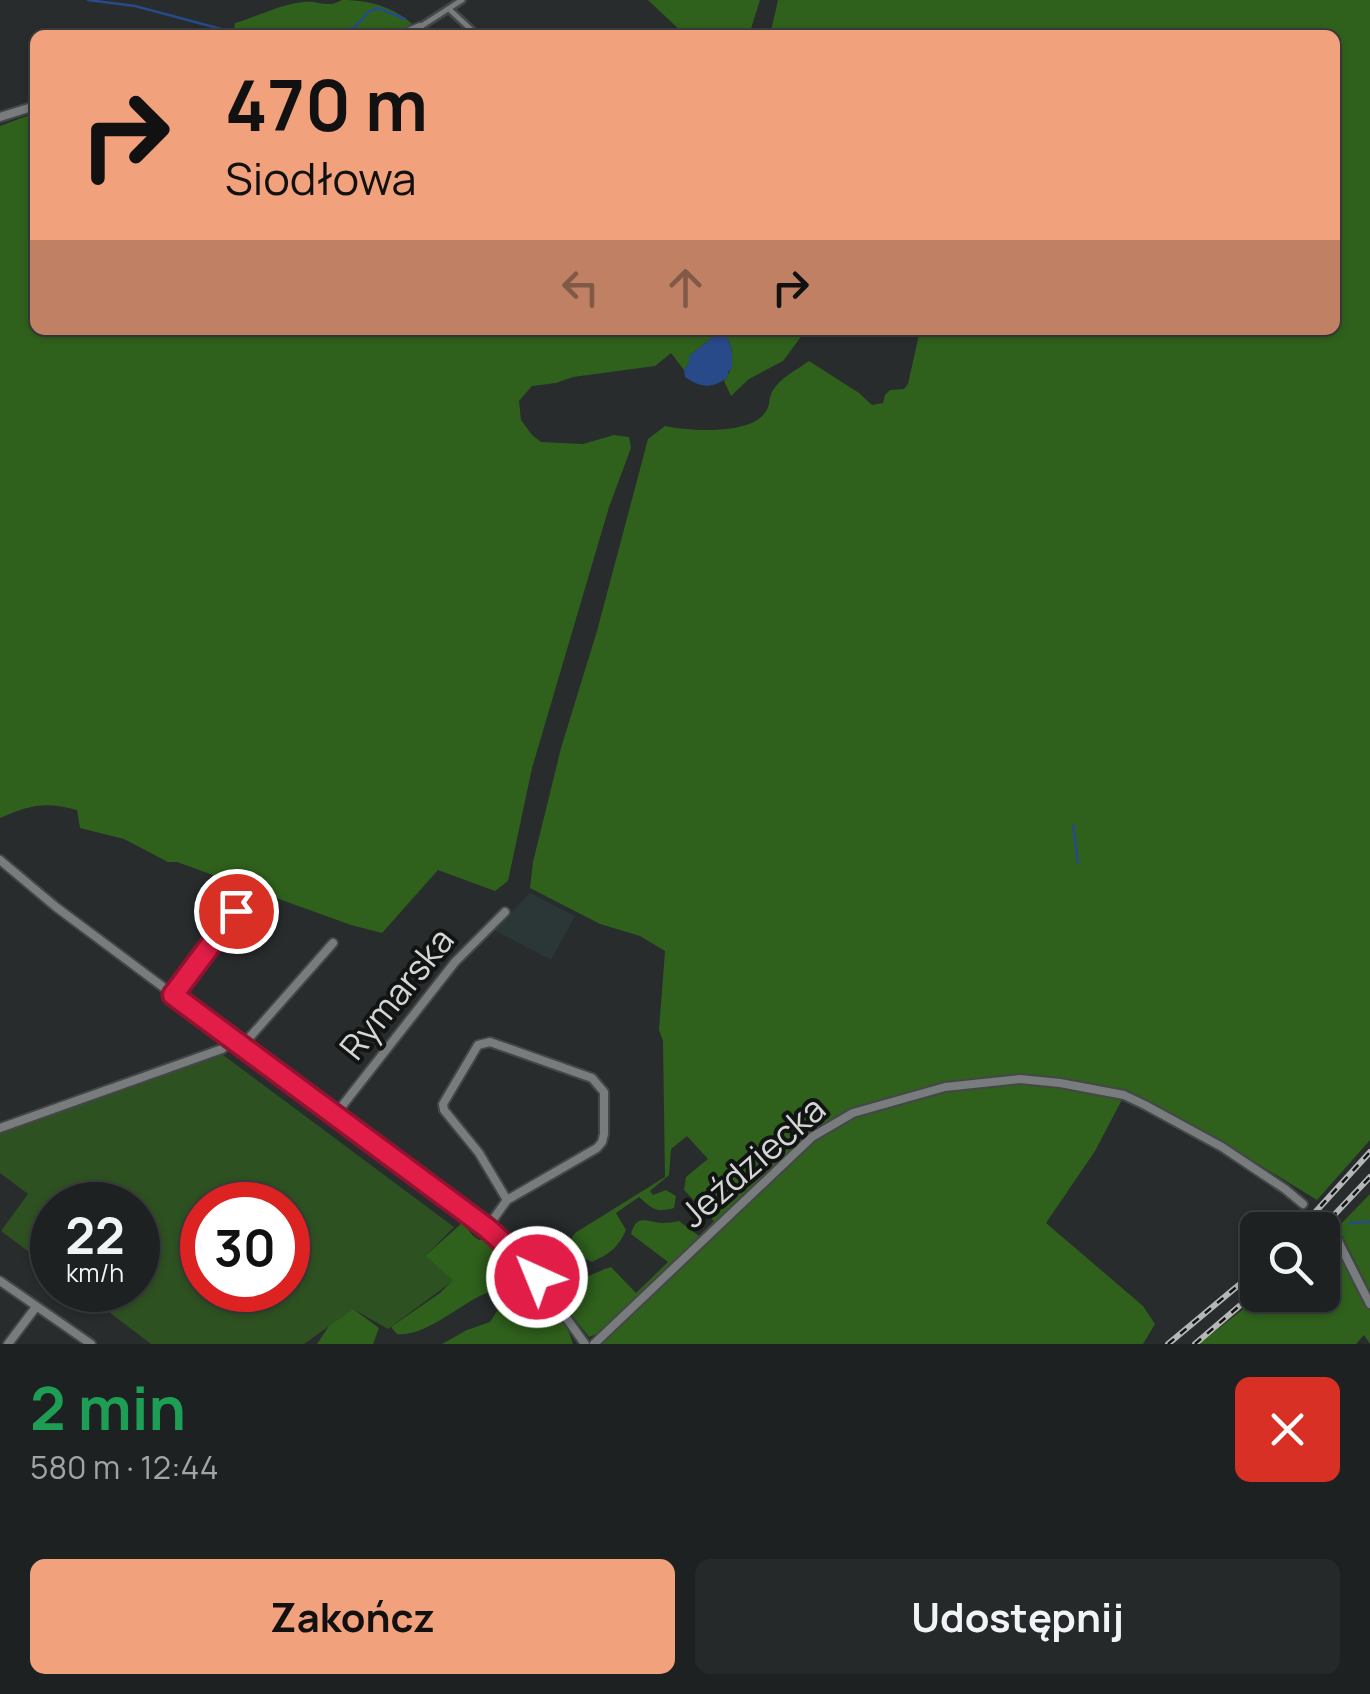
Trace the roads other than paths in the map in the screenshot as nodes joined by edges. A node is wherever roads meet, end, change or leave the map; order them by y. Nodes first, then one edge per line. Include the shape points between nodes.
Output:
1 (462, 0) edge
2 (449, 10) junction
3 (420, 27) joint
4 (413, 30) edge
5 (471, 30) edge
6 (30, 108) edge
7 (0, 117) edge
8 (0, 860) edge
9 (505, 912) dead end
10 (267, 930) dead end
11 (333, 943) dead end
12 (173, 995) junction
13 (233, 1040) junction
14 (242, 1046) junction
15 (335, 1114) junction
16 (0, 1128) edge
17 (507, 1200) junction
18 (1302, 1204) dead end
19 (487, 1228) junction
20 (1340, 1245) edge
21 (0, 1281) edge
22 (30, 1302) edge
23 (1370, 1304) edge
24 (32, 1312) edge
25 (45, 1312) edge
26 (596, 1342) edge
27 (8, 1344) edge
28 (90, 1344) edge
29 (585, 1344) edge

1 - 2 street
2 - 3 street
2 - 5 street
3 - 4 street
6 - 7 street
8 - 12 street
9 - 15 street, Rymarska via 455,962
10 - 12 street via 236,911
11 - 14 street
12 - 13 street
13 - 14 street
13 - 16 street
14 - 15 street
15 - 19 street
17 - 17 street via 443,1104 478,1046 490,1042 592,1078 604,1092 597,1148
17 - 19 street
18 - 26 street, Jeździecka via 1222,1147 1124,1096 1020,1079 945,1087 853,1112 812,1137
19 - 29 street via 537,1277
20 - 23 street
21 - 22 street
24 - 27 street
25 - 28 street

